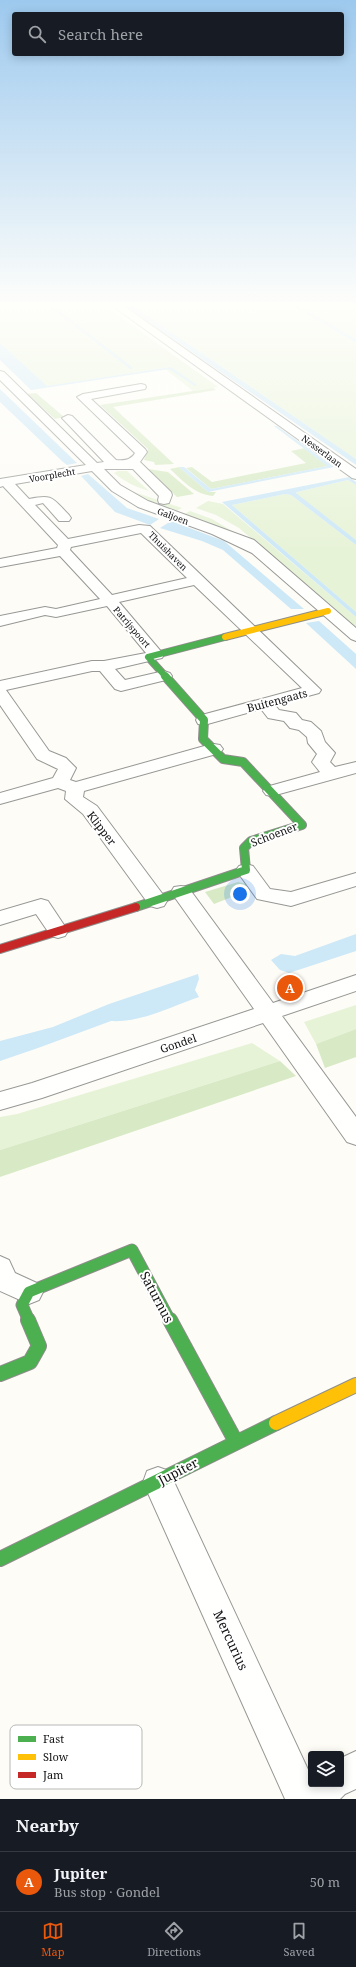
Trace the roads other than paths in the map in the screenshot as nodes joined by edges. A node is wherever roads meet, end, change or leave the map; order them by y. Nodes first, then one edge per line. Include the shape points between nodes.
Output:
1 (9, 386) edge
2 (13, 386) edge
3 (230, 386) edge
4 (141, 387) dead end
5 (20, 394) junction
6 (68, 418) dead end
7 (113, 464) junction
8 (127, 464) junction
9 (97, 467) junction
10 (356, 475) edge
11 (4, 483) edge
12 (164, 500) junction
13 (26, 504) junction
14 (64, 518) dead end
15 (64, 547) junction
16 (259, 551) junction
17 (0, 564) edge
18 (197, 580) junction
19 (109, 600) junction
20 (328, 612) junction
21 (0, 620) edge
22 (249, 631) junction
23 (356, 636) edge
24 (152, 656) junction
25 (104, 666) junction
26 (164, 676) junction
27 (1, 687) edge
28 (264, 703) junction
29 (204, 720) junction
30 (214, 749) junction
31 (356, 767) edge
32 (331, 774) junction
33 (67, 785) junction
34 (272, 791) junction
35 (0, 799) edge
36 (246, 870) junction
37 (356, 879) edge
38 (181, 892) junction
39 (157, 901) junction
40 (0, 918) edge
41 (58, 931) junction
42 (0, 949) edge
43 (356, 983) edge
44 (267, 1013) junction
45 (0, 1101) edge
46 (356, 1134) edge
47 (0, 1268) edge
48 (29, 1292) junction
49 (0, 1374) edge
50 (356, 1385) edge
51 (236, 1442) junction
52 (158, 1482) junction
53 (0, 1560) edge
54 (356, 1769) edge
55 (344, 1776) edge
56 (326, 1787) edge
57 (304, 1799) edge

1 - 5 street, Galjoen
2 - 5 street, Galjoen
3 - 10 street, Nesserlaan
4 - 8 street via 84,397 142,452 137,459
5 - 9 street, Galjoen
6 - 7 street
7 - 8 street, Galjoen
7 - 9 street, Galjoen
8 - 12 street, Galjoen via 136,465 166,495
9 - 11 street, Voorplecht
9 - 12 street, Galjoen via 118,481
9 - 16 street, Galjoen via 129,498 232,537
11 - 13 street, Voorplecht
12 - 16 street, Galjoen via 215,517 236,530
13 - 14 street via 46,499
13 - 15 street, Voorplecht
15 - 17 street
15 - 18 street, Thuishaven via 145,529
15 - 19 street, Patrijspoort
16 - 20 street, Galjoen
18 - 19 street, Thuishaven
18 - 22 street, Thuishaven
19 - 21 street, Thuishaven via 56,613 45,611
19 - 24 street, Patrijspoort
20 - 22 street
20 - 23 street, Galjoen
22 - 24 street
22 - 28 street, Buitengaats via 313,690
24 - 25 street
24 - 26 street
25 - 26 street via 120,686
25 - 27 street via 92,666
26 - 29 street
27 - 33 street via 44,755 67,768 63,778
28 - 29 street, Buitengaats
28 - 32 street via 274,714 290,717 315,736 317,743 326,753 321,762
29 - 30 street, Schoener via 203,738
30 - 33 street
30 - 34 street, Schoener via 223,759 243,762
31 - 32 street
32 - 34 street
33 - 35 street
33 - 39 street, Klipper via 74,799 90,810
34 - 36 street, Schoener via 302,824 251,840 244,848
36 - 37 street via 264,894 291,899
36 - 38 street
38 - 39 street
38 - 44 street
39 - 41 street
40 - 41 street via 41,906
41 - 42 street
43 - 44 street, Gondel
44 - 45 street, Gondel via 34,1092
44 - 46 street
47 - 48 street via 6,1281
48 - 49 street via 22,1305 39,1346 30,1362
48 - 51 street, Saturnus via 132,1250
50 - 51 street, Jupiter
51 - 52 street, Jupiter
52 - 53 street, Jupiter
52 - 57 street, Mercurius
54 - 55 street
56 - 57 street, Mercurius

